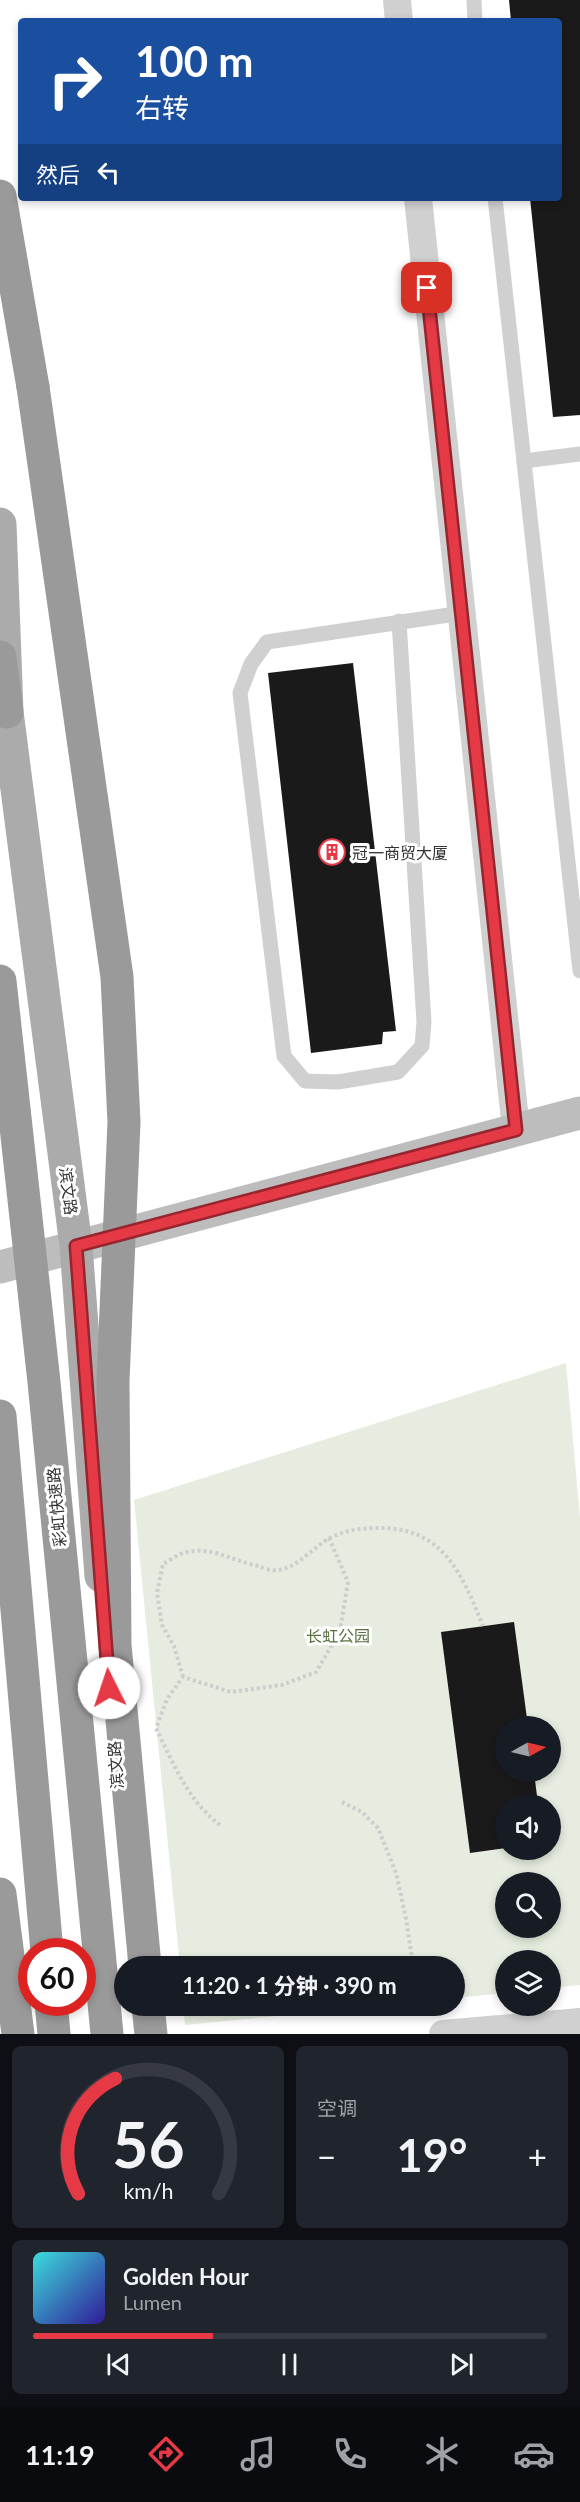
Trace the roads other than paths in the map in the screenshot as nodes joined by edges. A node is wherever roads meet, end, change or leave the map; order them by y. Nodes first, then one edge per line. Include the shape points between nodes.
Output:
1 (397, 0) edge
2 (474, 0) edge
3 (399, 18) edge
4 (475, 18) edge
5 (0, 195) edge
6 (418, 201) edge
7 (495, 201) edge
8 (580, 454) edge
9 (524, 460) junction
10 (0, 524) edge
11 (462, 613) junction
12 (399, 621) junction
13 (0, 657) edge
14 (7, 712) junction
15 (574, 865) edge
16 (580, 971) edge
17 (0, 981) edge
18 (580, 1113) edge
19 (516, 1130) junction
20 (76, 1246) junction
21 (0, 1249) edge
22 (0, 1267) edge
23 (0, 1416) edge
24 (0, 1894) edge
25 (46, 1938) edge
26 (129, 1956) edge
27 (144, 1956) edge
28 (52, 2016) edge
29 (134, 2016) edge
30 (149, 2016) edge
31 (580, 2022) edge
32 (18, 2034) edge
33 (54, 2034) edge
34 (107, 2034) edge
35 (135, 2034) edge
36 (151, 2034) edge
37 (446, 2034) edge

1 - 3 street
2 - 4 lane
5 - 27 highway, bridge via 33,387 117,976 124,1122 113,1380 115,1645
6 - 11 street
7 - 9 lane
8 - 9 lane
9 - 15 lane
10 - 14 main road, 滨文路
11 - 12 lane
11 - 19 street
12 - 12 lane via 267,642 251,664 240,693 284,1056 306,1081 338,1082 398,1072 422,1046 424,1023
13 - 14 highway
14 - 20 main road, 滨文路
15 - 16 lane
17 - 34 highway, 彩虹快速路, bridge via 44,1382
18 - 19 street
19 - 20 street
20 - 21 street
20 - 22 street
20 - 26 main road, 滨文路
23 - 25 highway
24 - 32 highway
28 - 33 highway
29 - 35 main road
30 - 36 highway
31 - 37 street

